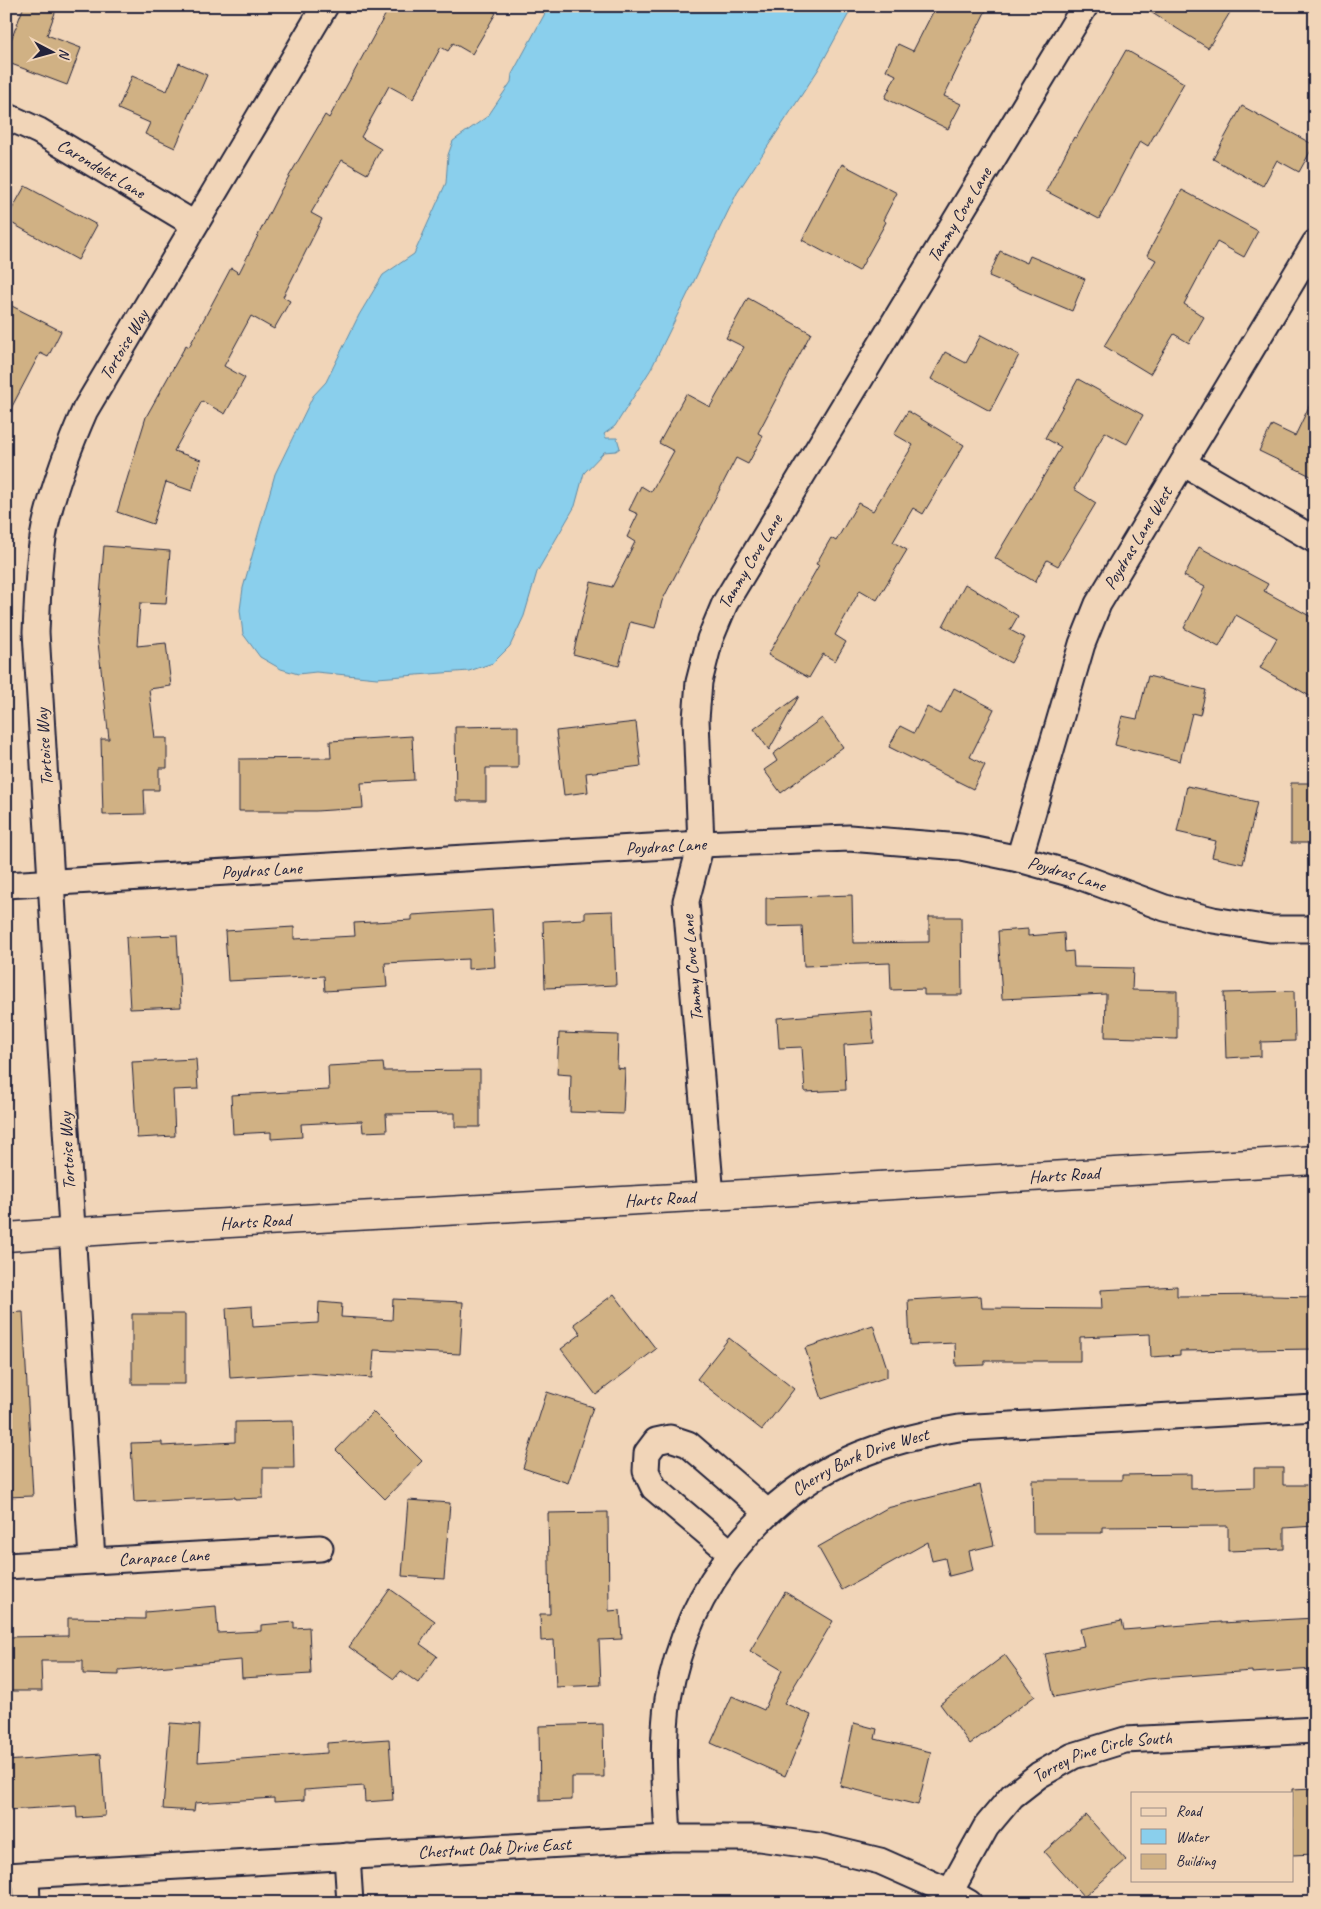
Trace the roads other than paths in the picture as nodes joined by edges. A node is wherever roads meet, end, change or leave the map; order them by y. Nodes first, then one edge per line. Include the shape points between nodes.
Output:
1 (325, 6) edge
2 (1085, 6) edge
3 (6, 116) edge
4 (194, 224) junction
5 (1315, 243) edge
6 (1184, 463) junction
7 (1315, 540) edge
8 (701, 844) junction
9 (1019, 859) junction
10 (52, 883) junction
11 (6, 885) edge
12 (1315, 928) edge
13 (1315, 1160) edge
14 (711, 1196) junction
15 (71, 1234) junction
16 (6, 1238) edge
17 (1315, 1408) edge
18 (767, 1512) junction
19 (320, 1548) dead end
20 (731, 1553) junction
21 (92, 1560) junction
22 (6, 1566) edge
23 (1315, 1730) edge
24 (668, 1838) junction
25 (347, 1856) junction
26 (16, 1875) edge
27 (960, 1897) edge
28 (27, 1903) edge
29 (350, 1903) edge

1 - 4 street, Tortoise Way
2 - 8 street, Tammy Cove Lane via 725,603 710,640 699,682 696,719
3 - 4 street, Carondelet Lane via 38,131
4 - 10 street, Tortoise Way via 85,410 61,466 47,516 39,570 36,632
5 - 6 street, Poydras Lane West
6 - 7 street
6 - 9 street, Poydras Lane West via 1098,604 1088,628
8 - 9 street, Poydras Lane via 849,838 960,847
8 - 10 street, Poydras Lane
8 - 14 street, Tammy Cove Lane via 686,901
9 - 12 street, Poydras Lane via 1076,875 1166,908 1213,920 1270,929
10 - 11 street, Poydras Lane
10 - 15 street, Tortoise Way
13 - 14 street, Harts Road
14 - 15 street, Harts Road
15 - 16 street, Harts Road
15 - 21 street, Tortoise Way
17 - 18 street, Cherry Bark Drive West via 959,1428 911,1437 873,1449 833,1468
18 - 20 street, Cherry Bark Drive West
18 - 20 street via 688,1444 670,1438 656,1442 647,1453 646,1471 654,1488
19 - 21 street, Carapace Lane
20 - 24 street, Cherry Bark Drive West via 701,1598 681,1650 668,1698 664,1747
21 - 22 street, Carapace Lane
23 - 27 street, Torrey Pine Circle South via 1125,1740 1073,1756 1039,1775 1012,1796 986,1826
24 - 25 street, Chestnut Oak Drive East
24 - 27 street, Chestnut Oak Drive East via 759,1838 818,1846 880,1862
25 - 26 street, Chestnut Oak Drive East
25 - 29 street
26 - 28 street

